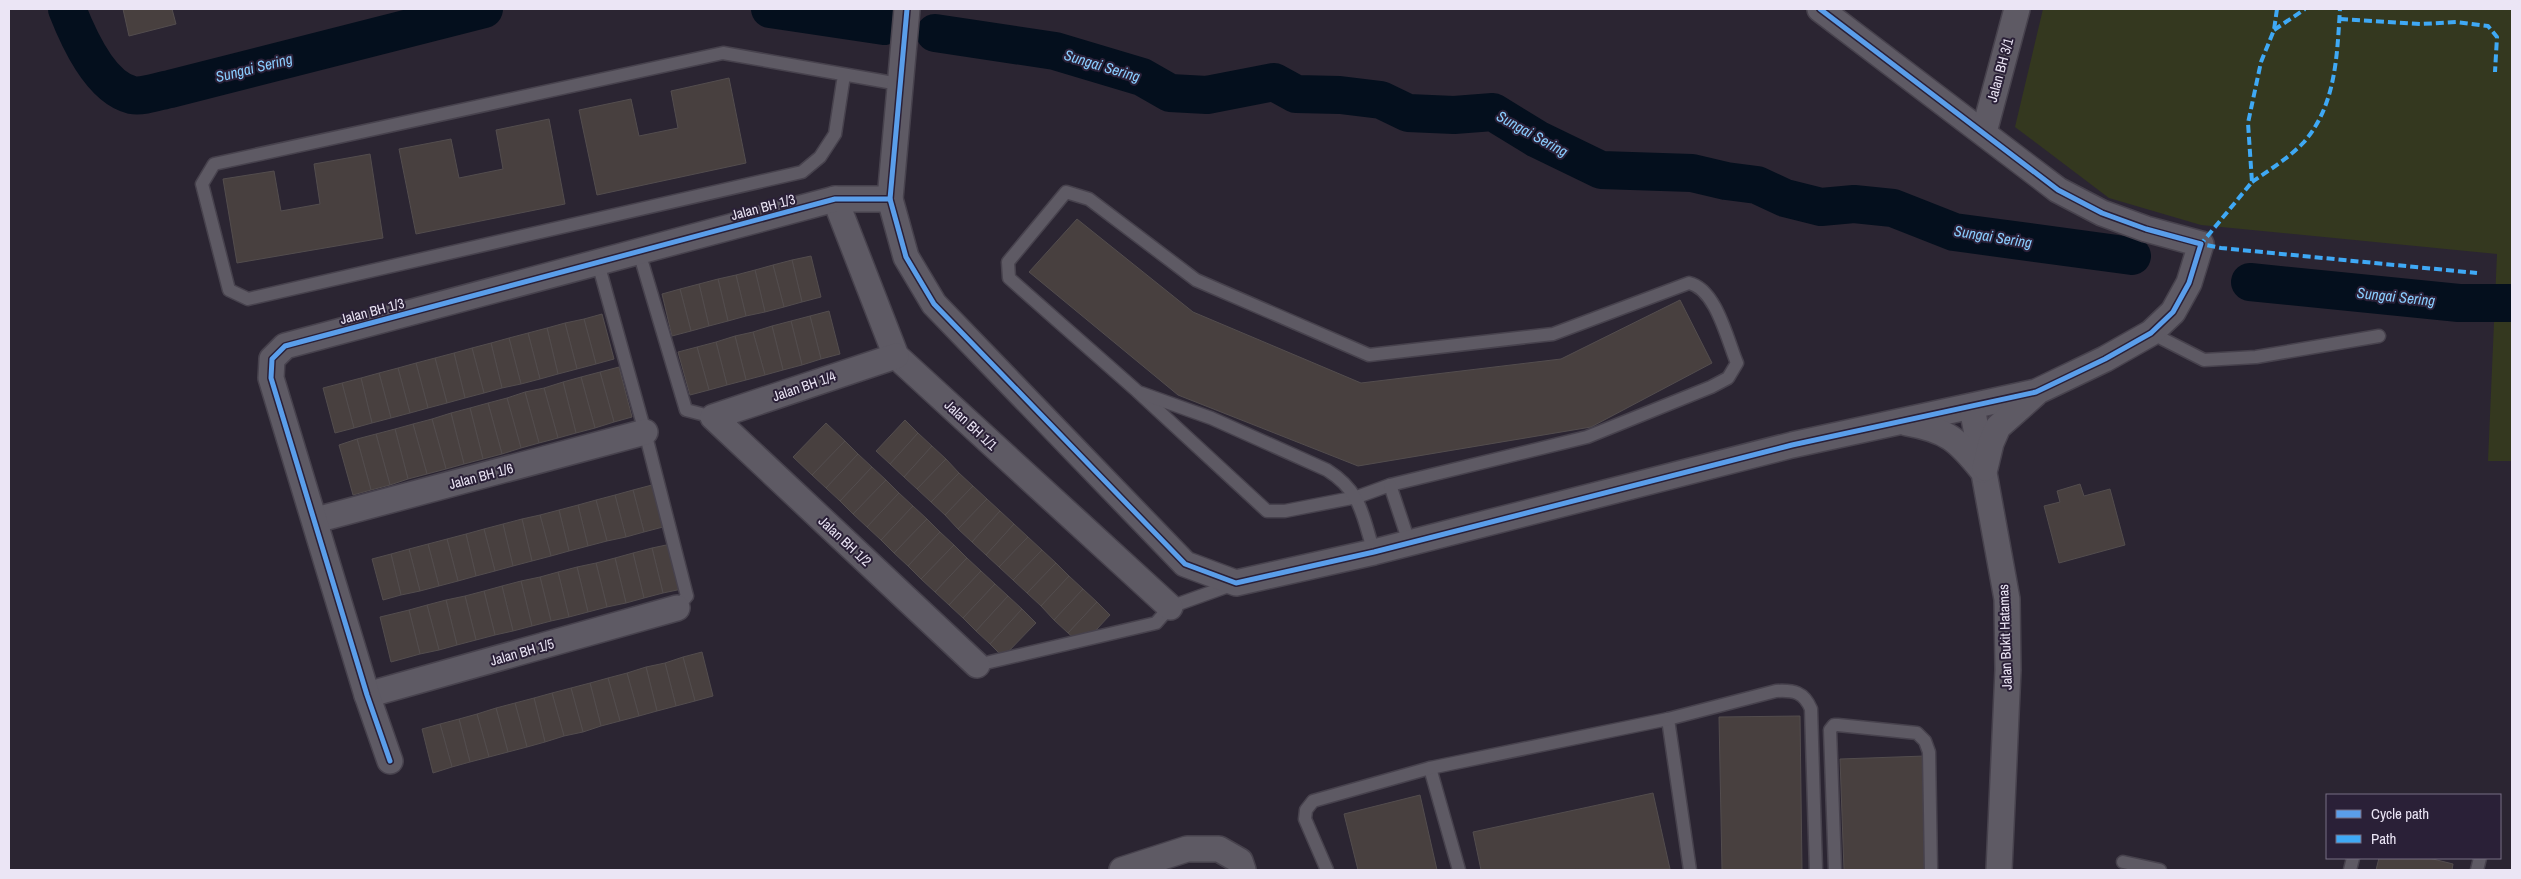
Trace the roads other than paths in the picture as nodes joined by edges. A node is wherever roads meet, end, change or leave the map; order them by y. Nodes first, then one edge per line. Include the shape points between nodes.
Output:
1 (907, 9) edge
2 (1820, 9) edge
3 (2017, 9) edge
4 (844, 75) junction
5 (899, 84) junction
6 (1984, 132) junction
7 (835, 199) junction
8 (890, 199) junction
9 (639, 252) junction
10 (598, 263) junction
11 (2151, 333) junction
12 (2379, 336) dead end
13 (896, 356) junction
14 (1137, 391) junction
15 (2036, 392) junction
16 (1972, 407) junction
17 (712, 417) junction
18 (1896, 421) junction
19 (645, 432) junction
20 (1984, 472) junction
21 (1390, 485) junction
22 (1357, 497) junction
23 (316, 520) junction
24 (1409, 542) junction
25 (1374, 552) junction
26 (1236, 583) junction
27 (678, 608) joint
28 (1170, 608) junction
29 (977, 665) joint
30 (367, 695) junction
31 (1668, 719) junction
32 (390, 761) dead end
33 (1430, 768) junction
34 (2123, 862) dead end
35 (1122, 870) edge
36 (1243, 870) edge
37 (1327, 870) edge
38 (1459, 870) edge
39 (1690, 870) edge
40 (1816, 870) edge
41 (1835, 870) edge
42 (1931, 870) edge
43 (1999, 870) edge
44 (2160, 870) edge

1 - 5 street
2 - 6 street
3 - 6 street, Jalan BH 3/1
4 - 4 lane via 723,53 214,164 202,184 229,290 248,299 802,172 820,157 835,134
4 - 5 lane
5 - 8 street
6 - 11 street via 2065,194 2102,213 2202,244 2189,284 2173,312
7 - 8 street, Jalan BH 1/3
7 - 9 street, Jalan BH 1/3
7 - 13 street, Jalan BH 1/1
8 - 26 street via 906,258 934,304 1185,564
9 - 10 street, Jalan BH 1/3
9 - 17 lane via 686,410
10 - 19 lane
10 - 23 street, Jalan BH 1/3 via 285,346 272,359 271,378
11 - 12 lane via 2204,360 2256,357
11 - 15 street via 2106,359
13 - 17 street, Jalan BH 1/4
13 - 28 street, Jalan BH 1/1
14 - 21 lane via 1009,278 1008,262 1066,192 1089,198 1196,280 1369,355 1553,334 1689,283 1699,285 1710,297 1737,363 1728,378 1587,437
14 - 22 lane via 1211,418 1327,470 1344,481
14 - 22 lane via 1267,512
15 - 16 street
15 - 20 street via 1998,427
16 - 18 street
16 - 20 street, Jalan Bukit Hatamas
17 - 29 street, Jalan BH 1/2
18 - 20 street via 1942,431 1965,449
18 - 24 street
19 - 23 street, Jalan BH 1/6
19 - 27 lane via 687,596
20 - 43 street, Jalan Bukit Hatamas via 2007,599 2008,670
21 - 22 lane
21 - 24 lane
22 - 25 lane
23 - 30 street, Jalan BH 1/3
24 - 25 street
25 - 26 street
26 - 28 lane
27 - 30 street, Jalan BH 1/5
28 - 29 lane via 1156,624
30 - 32 street, Jalan BH 1/3
31 - 33 lane
31 - 39 lane
31 - 40 lane via 1776,691 1800,693 1807,700 1811,709
33 - 37 lane via 1313,801 1306,810 1305,818
33 - 38 lane
34 - 44 lane
35 - 36 street via 1188,849 1219,849 1240,861
41 - 42 lane via 1830,730 1834,725 1916,733 1925,741 1930,752

